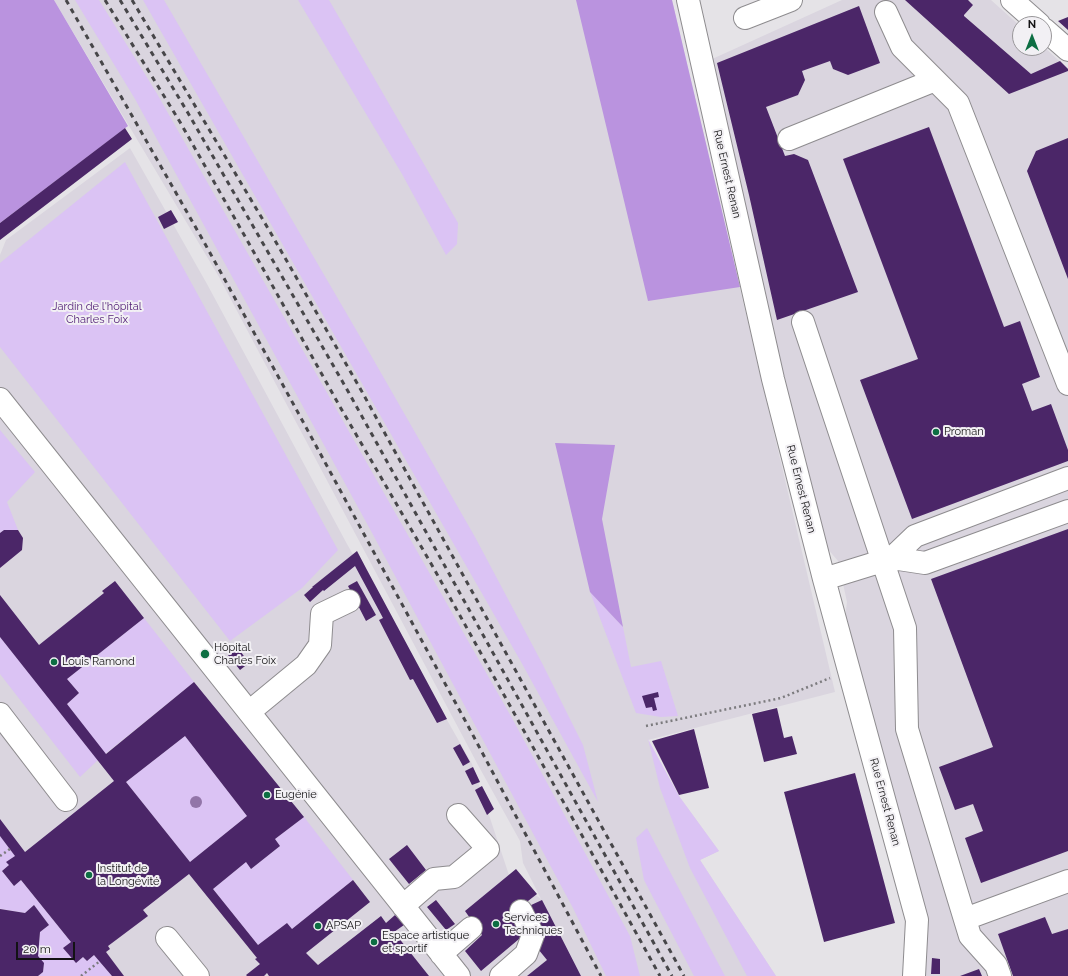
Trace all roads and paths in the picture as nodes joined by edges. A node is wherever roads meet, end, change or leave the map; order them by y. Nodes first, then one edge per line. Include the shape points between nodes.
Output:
1 (688, 0) edge
2 (791, 0) edge
3 (1012, 0) edge
4 (886, 12) dead end
5 (1030, 16) edge
6 (745, 18) dead end
7 (1052, 36) edge
8 (1068, 50) edge
9 (935, 80) junction
10 (789, 139) dead end
11 (803, 322) dead end
12 (1068, 384) edge
13 (0, 399) edge
14 (1068, 478) edge
15 (1068, 511) edge
16 (888, 560) junction
17 (824, 579) junction
18 (349, 601) dead end
19 (849, 670) junction
20 (249, 712) junction
21 (0, 714) edge
22 (646, 726) dead end
23 (66, 800) dead end
24 (458, 815) dead end
25 (10, 849) dead end
26 (0, 856) edge
27 (1068, 881) edge
28 (403, 906) junction
29 (521, 911) dead end
30 (965, 919) junction
31 (471, 928) dead end
32 (167, 938) dead end
33 (441, 954) junction
34 (100, 962) dead end
35 (81, 976) edge
36 (198, 976) edge
37 (459, 976) edge
38 (501, 976) edge
39 (914, 976) edge
40 (1000, 976) edge

1 - 17 street, Rue Ernest Renan via 773,379
2 - 6 street
3 - 5 street
4 - 9 street via 902,47
7 - 8 street
9 - 10 street
9 - 12 street via 958,103
11 - 16 street
13 - 20 street
14 - 16 street via 915,536
15 - 16 street via 925,563
16 - 17 street
16 - 30 street via 905,628 907,729
17 - 19 street, Rue Ernest Renan
18 - 20 street via 322,614 320,644 306,665
19 - 22 path via 781,698
19 - 39 street, Rue Ernest Renan via 918,920
20 - 28 street
21 - 23 street
24 - 28 street via 488,849 454,877 434,879
25 - 26 path
27 - 30 street
28 - 33 street
29 - 38 street via 533,935 526,954
30 - 40 street via 970,936 996,965
31 - 33 street
32 - 36 street
33 - 37 street
34 - 35 path

